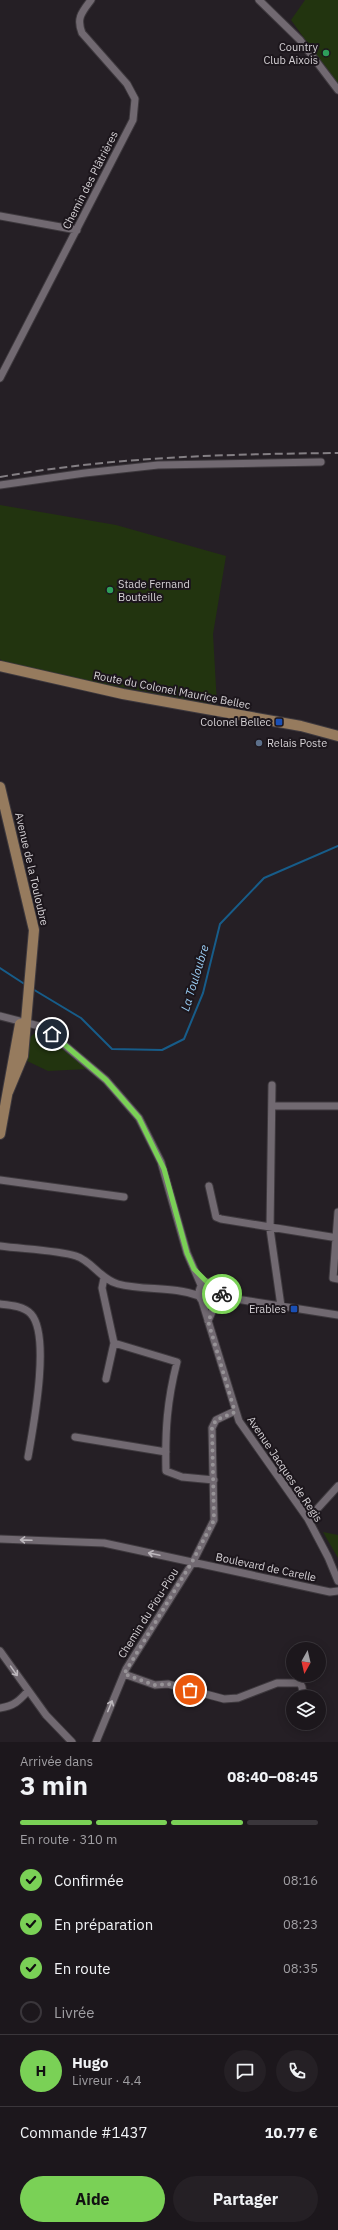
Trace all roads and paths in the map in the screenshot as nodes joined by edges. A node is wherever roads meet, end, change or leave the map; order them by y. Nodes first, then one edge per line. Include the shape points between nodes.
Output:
1 (91, 0) edge
2 (258, 0) edge
3 (338, 90) edge
4 (0, 216) edge
5 (77, 230) junction
6 (0, 378) edge
7 (322, 462) dead end
8 (0, 485) edge
9 (1, 667) edge
10 (338, 736) edge
11 (0, 787) edge
12 (0, 1016) edge
13 (22, 1022) junction
14 (272, 1085) dead end
15 (272, 1106) junction
16 (338, 1106) edge
17 (0, 1134) edge
18 (0, 1180) edge
19 (209, 1186) dead end
20 (124, 1197) dead end
21 (338, 1212) edge
22 (270, 1229) junction
23 (337, 1238) edge
24 (0, 1246) edge
25 (104, 1278) junction
26 (338, 1279) edge
27 (203, 1285) junction
28 (187, 1291) junction
29 (222, 1291) junction
30 (201, 1299) junction
31 (236, 1299) junction
32 (218, 1301) junction
33 (0, 1304) edge
34 (281, 1306) junction
35 (338, 1316) edge
36 (208, 1321) junction
37 (114, 1343) junction
38 (106, 1379) dead end
39 (235, 1412) junction
40 (75, 1437) dead end
41 (166, 1452) junction
42 (28, 1457) dead end
43 (214, 1480) junction
44 (338, 1486) edge
45 (308, 1519) junction
46 (0, 1539) edge
47 (192, 1562) junction
48 (338, 1581) edge
49 (338, 1591) edge
50 (0, 1651) edge
51 (124, 1674) junction
52 (302, 1690) edge
53 (28, 1691) junction
54 (0, 1708) edge
55 (72, 1742) edge
56 (96, 1742) edge

1 - 5 street, Chemin des Plâtrières via 79,16 78,24 82,33 127,84 135,99 136,110
2 - 3 street via 300,40
4 - 5 street
5 - 6 street, Chemin des Plâtrières
7 - 8 street via 158,465
9 - 10 street, Route du Colonel Maurice Bellec via 123,694 301,726
11 - 13 street, Avenue de la Touloubre via 34,930 31,978
12 - 13 street
13 - 17 street, Avenue de la Touloubre via 23,1056 8,1092
13 - 27 street via 43,1027 106,1080 139,1118 161,1162 187,1253
14 - 15 street
15 - 16 street
15 - 22 street
18 - 20 street
19 - 22 street via 216,1217
21 - 23 street
22 - 23 street
22 - 34 street
23 - 26 street via 333,1278
24 - 25 street via 75,1256 87,1261
25 - 28 street via 118,1284
25 - 37 street via 102,1288
27 - 28 street
27 - 29 street via 215,1282
27 - 30 street
28 - 30 street
29 - 31 street
29 - 32 street
30 - 32 street via 209,1304
30 - 36 street, Avenue Jacques de Regis
31 - 32 street
31 - 34 street
32 - 36 street
33 - 42 street via 21,1307 32,1314 40,1330 36,1410
34 - 35 street
36 - 39 street, Avenue Jacques de Regis
37 - 38 street
37 - 41 street via 178,1362 169,1394
39 - 43 street, Chemin du Piou-Piou via 216,1420 212,1428
39 - 45 street, Avenue Jacques de Regis via 251,1440
40 - 41 street
41 - 43 street via 166,1471 182,1477
43 - 47 street, Chemin du Piou-Piou via 214,1520
44 - 45 street
45 - 48 street, Avenue Jacques de Regis
47 -> 46 street, Boulevard de Carelle via 104,1543
47 - 49 street, Boulevard de Carelle via 330,1592
47 - 51 street, Chemin du Piou-Piou
50 -> 53 street
51 - 52 street via 154,1685 168,1684 224,1699 238,1698 283,1682 300,1683
56 -> 51 street, Chemin du Piou-Piou
53 - 54 street via 16,1703
53 - 55 street via 46,1715

